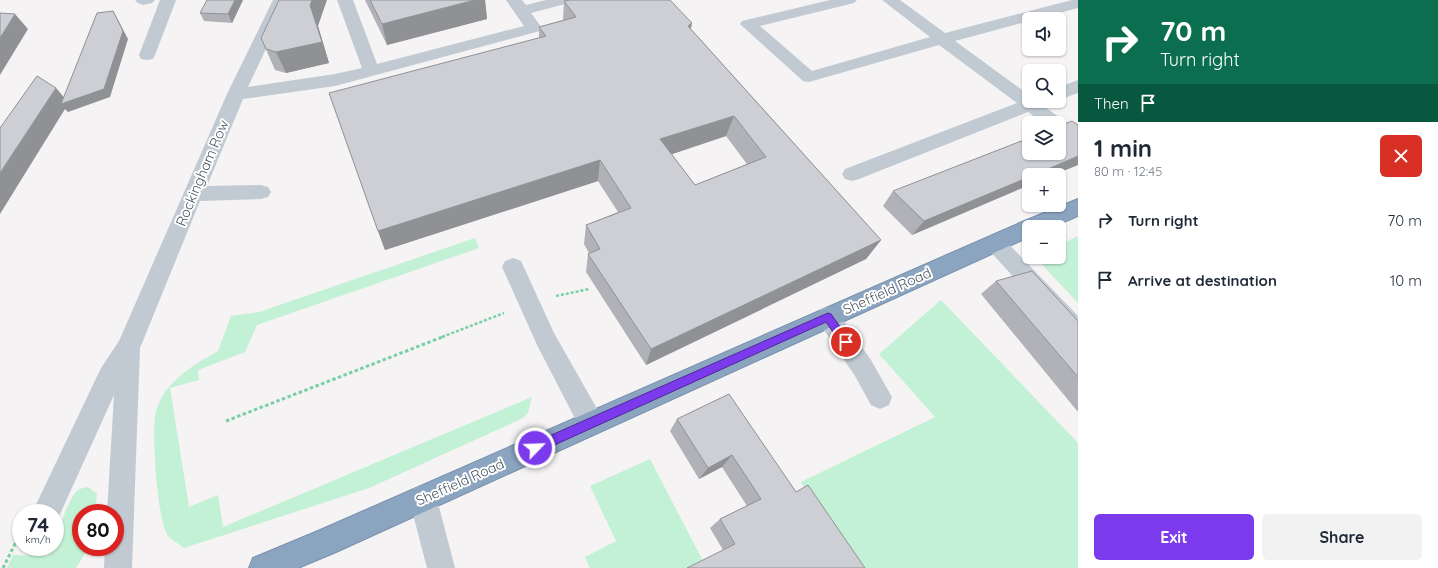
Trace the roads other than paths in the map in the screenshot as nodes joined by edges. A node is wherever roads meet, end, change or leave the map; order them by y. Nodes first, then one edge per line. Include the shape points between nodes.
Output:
1 (144, 0) edge
2 (147, 0) edge
3 (168, 0) edge
4 (281, 0) edge
5 (345, 0) edge
6 (564, 0) edge
7 (849, 0) edge
8 (890, 0) edge
9 (1078, 3) edge
10 (518, 6) edge
11 (942, 39) junction
12 (147, 55) dead end
13 (371, 70) junction
14 (1078, 86) edge
15 (1066, 91) edge
16 (236, 94) junction
17 (1022, 96) edge
18 (1023, 108) edge
19 (1041, 108) edge
20 (1049, 116) edge
21 (852, 174) dead end
22 (261, 192) dead end
23 (193, 194) junction
24 (1078, 207) edge
25 (1048, 220) edge
26 (1022, 231) edge
27 (995, 243) junction
28 (513, 267) dead end
29 (828, 317) junction
30 (1078, 332) edge
31 (128, 348) junction
32 (880, 397) dead end
33 (591, 423) junction
34 (424, 498) junction
35 (50, 504) edge
36 (118, 568) edge
37 (263, 568) edge
38 (441, 568) edge

1 - 2 street
3 - 12 street
4 - 16 street, Rockingham Row
5 - 13 street
6 - 10 street
7 - 11 street via 748,24 809,77
8 - 11 street
9 - 11 street
10 - 13 street via 534,28
11 - 17 street via 1010,90
13 - 16 street via 335,80
14 - 15 street
16 - 23 street, Rockingham Row
18 - 21 street
19 - 20 street
22 - 23 street
23 - 31 street, Rockingham Row
24 - 25 highway
26 - 27 highway, Sheffield Road
27 - 29 highway, Sheffield Road
27 - 30 street
28 - 33 street via 546,340
29 - 32 street
29 - 33 highway, Sheffield Road
31 - 35 street, Rockingham Row via 110,376
31 - 36 street, Rockingham Row
33 - 34 highway, Sheffield Road
34 - 37 highway, Sheffield Road
34 - 38 street

